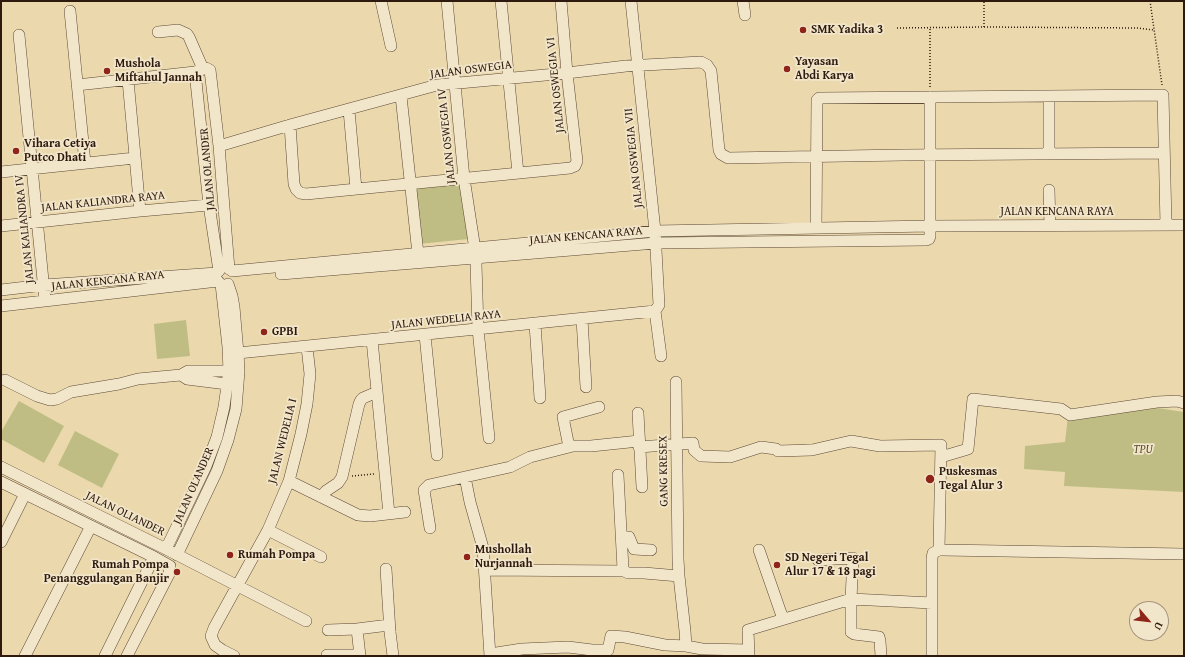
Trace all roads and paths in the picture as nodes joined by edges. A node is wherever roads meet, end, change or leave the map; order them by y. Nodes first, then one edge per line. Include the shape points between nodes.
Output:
1 (381, 1) edge
2 (447, 1) edge
3 (501, 1) edge
4 (561, 1) edge
5 (631, 1) edge
6 (743, 1) edge
7 (984, 1) edge
8 (1150, 1) edge
9 (70, 11) dead end
10 (745, 15) dead end
11 (984, 27) junction
12 (897, 28) dead end
13 (930, 28) junction
14 (1154, 30) junction
15 (158, 32) dead end
16 (19, 35) dead end
17 (391, 46) dead end
18 (637, 65) junction
19 (202, 70) junction
20 (567, 73) junction
21 (508, 79) junction
22 (128, 80) junction
23 (455, 83) junction
24 (77, 86) junction
25 (1163, 95) junction
26 (401, 96) junction
27 (1049, 96) junction
28 (930, 97) junction
29 (349, 110) junction
30 (290, 125) junction
31 (220, 146) junction
32 (1164, 153) junction
33 (1049, 154) junction
34 (930, 155) junction
35 (816, 156) junction
36 (135, 158) junction
37 (85, 163) junction
38 (32, 168) junction
39 (1, 172) edge
40 (518, 173) junction
41 (464, 178) junction
42 (411, 184) junction
43 (356, 189) junction
44 (1049, 190) dead end
45 (209, 205) junction
46 (140, 211) junction
47 (37, 222) junction
48 (1184, 224) edge
49 (1050, 225) junction
50 (1166, 225) junction
51 (1, 226) edge
52 (930, 226) junction
53 (816, 228) junction
54 (655, 231) junction
55 (656, 243) junction
56 (418, 254) junction
57 (475, 254) junction
58 (225, 276) junction
59 (44, 285) junction
60 (1, 290) edge
61 (45, 301) junction
62 (1, 306) edge
63 (655, 311) junction
64 (582, 319) junction
65 (535, 324) junction
66 (478, 329) junction
67 (425, 335) junction
68 (372, 340) junction
69 (308, 346) junction
70 (238, 353) junction
71 (661, 356) dead end
72 (229, 370) junction
73 (207, 376) junction
74 (5, 380) dead end
75 (676, 382) dead end
76 (228, 384) junction
77 (586, 387) dead end
78 (377, 392) junction
79 (540, 398) dead end
80 (1184, 403) edge
81 (599, 407) dead end
82 (638, 413) dead end
83 (489, 438) dead end
84 (639, 444) junction
85 (677, 444) junction
86 (569, 447) junction
87 (437, 455) dead end
88 (941, 457) junction
89 (1, 467) edge
90 (385, 473) junction
91 (618, 475) dead end
92 (342, 477) junction
93 (465, 477) junction
94 (288, 481) junction
95 (1, 482) edge
96 (642, 487) dead end
97 (25, 494) junction
98 (321, 497) junction
99 (405, 512) dead end
100 (389, 514) junction
101 (91, 526) junction
102 (430, 528) dead end
103 (268, 530) junction
104 (622, 537) junction
105 (1, 542) edge
106 (166, 549) junction
107 (651, 550) dead end
108 (759, 550) dead end
109 (942, 550) dead end
110 (1184, 554) edge
111 (177, 555) junction
112 (154, 557) junction
113 (321, 557) dead end
114 (818, 560) dead end
115 (386, 569) dead end
116 (485, 570) junction
117 (624, 572) junction
118 (679, 576) junction
119 (237, 586) junction
120 (851, 599) junction
121 (932, 603) junction
122 (783, 620) junction
123 (306, 621) dead end
124 (389, 625) junction
125 (357, 629) junction
126 (328, 630) dead end
127 (665, 645) junction
128 (686, 646) junction
129 (568, 652) edge
130 (749, 653) edge
131 (326, 655) dead end
132 (490, 655) edge
133 (25, 656) edge
134 (104, 656) edge
135 (127, 656) edge
136 (234, 656) edge
137 (360, 656) edge
138 (393, 656) edge
139 (662, 656) edge
140 (881, 656) edge
141 (932, 656) edge

1 - 17 street
2 - 23 street, JALAN OSWEGIA IV
3 - 21 street
4 - 20 street, JALAN OSWEGIA VI
5 - 18 street, JALAN OSWEGIA VII
6 - 10 street
7 - 11 path
8 - 14 path
9 - 24 street
11 - 13 path
11 - 14 path
12 - 13 path
13 - 28 path
14 - 25 path
15 - 19 street via 178,30 187,34
16 - 38 street, JALAN KALIANDRA IV
18 - 20 street, JALAN OSWEGIA
18 - 35 street, JALAN OSWEGIA via 701,62 707,65 711,71 719,150 724,156
18 - 54 street, JALAN OSWEGIA VII
19 - 22 street
19 - 31 street, JALAN OLANDER via 211,71
19 - 45 street, JALAN OLANDER
20 - 21 street, JALAN OSWEGIA
20 - 40 street, JALAN OSWEGIA VI via 577,161 575,166
21 - 23 street, JALAN OSWEGIA
21 - 40 street
22 - 24 street
22 - 36 street
23 - 26 street, JALAN OSWEGIA via 437,85
23 - 41 street, JALAN OSWEGIA IV
24 - 37 street
25 - 27 street
25 - 32 street
26 - 29 street, JALAN OSWEGIA
26 - 42 street
27 - 28 street
27 - 33 street
28 - 34 street
28 - 35 street via 819,98
29 - 30 street, JALAN OSWEGIA
29 - 43 street
30 - 31 street, JALAN OSWEGIA
30 - 43 street via 294,184 300,193
31 - 58 street, JALAN OLANDER
32 - 33 street
32 - 50 street
33 - 34 street
34 - 35 street
34 - 52 street
35 - 53 street
36 - 37 street
36 - 46 street
37 - 38 street
38 - 39 street
38 - 47 street, JALAN KALIANDRA IV
40 - 41 street
41 - 42 street
41 - 57 street, JALAN OSWEGIA IV
42 - 43 street
42 - 56 street
44 - 49 street
45 - 46 street, JALAN KALIANDRA RAYA
45 - 58 street, JALAN OLANDER
46 - 47 street, JALAN KALIANDRA RAYA
47 - 51 street, JALAN KALIANDRA RAYA
47 - 59 street, JALAN KALIANDRA IV
48 - 50 street, JALAN KENCANA RAYA
49 - 50 street, JALAN KENCANA RAYA
49 - 52 street, JALAN KENCANA RAYA
52 - 53 street, JALAN KENCANA RAYA
52 - 55 street, JALAN KENCANA RAYA via 929,238 924,240
53 - 54 street, JALAN KENCANA RAYA
54 - 55 street, JALAN OSWEGIA VII
54 - 57 street, JALAN KENCANA RAYA
55 - 57 street, JALAN KENCANA RAYA
55 - 63 street, JALAN OSWEGIA VII via 659,305
56 - 57 street, JALAN KENCANA RAYA
56 - 58 street, JALAN KENCANA RAYA
57 - 58 street, JALAN KENCANA RAYA
57 - 66 street, JALAN OSWEGIA IV
58 - 59 street, JALAN KENCANA RAYA
58 - 61 street, JALAN KENCANA RAYA
58 - 70 street, JALAN OLANDER via 234,307
58 - 72 street, JALAN OLANDER
59 - 60 street, JALAN KENCANA RAYA
59 - 61 street, JALAN KALIANDRA IV
61 - 62 street, JALAN KENCANA RAYA
63 - 64 street, JALAN WEDELIA RAYA
63 - 71 street, JALAN OSWEGIA VII
64 - 65 street, JALAN WEDELIA RAYA
64 - 77 street
65 - 66 street, JALAN WEDELIA RAYA
65 - 79 street
66 - 67 street, JALAN WEDELIA RAYA
66 - 83 street, JALAN OSWEGIA IV
67 - 68 street, JALAN WEDELIA RAYA
67 - 87 street
68 - 69 street, JALAN WEDELIA RAYA
68 - 78 street
69 - 70 street, JALAN WEDELIA RAYA
69 - 94 street, JALAN WEDELIA I via 310,374 307,404
70 - 111 street, JALAN OLANDER via 236,408 228,440 217,471
72 - 73 street
72 - 76 street, JALAN OLANDER
73 - 74 street via 187,379 181,375 138,379 71,392 50,400
73 - 76 street
75 - 85 street, GANG KRESEX
76 - 106 street, JALAN OLANDER via 217,438
78 - 90 street
78 - 92 street via 364,398 359,404
80 - 88 street via 1157,402 1070,415 1061,409 973,399 968,449
81 - 86 street via 563,417
82 - 84 street
84 - 85 street
84 - 86 street
84 - 96 street
85 - 88 street via 693,443 694,450 700,456 730,457 761,447 778,451 812,450 851,441 880,446 941,445
85 - 118 street, GANG KRESEX
86 - 93 street via 530,457 510,467
88 - 121 street via 939,550 933,553 932,558
89 - 106 street, JALAN OLIANDER
90 - 92 path
90 - 100 street
91 - 104 street
92 - 98 street via 338,484
93 - 102 street via 426,487 424,496
93 - 116 street via 483,548
94 - 98 street
94 - 103 street, JALAN WEDELIA I
95 - 97 street
97 - 101 street
97 - 105 street
98 - 100 street via 358,515
99 - 100 street
101 - 112 street
101 - 133 street
103 - 113 street
103 - 119 street, JALAN WEDELIA I
104 - 107 street via 629,537 634,549
104 - 117 street
106 - 111 street, JALAN OLIANDER
108 - 122 street
109 - 110 street
111 - 119 street, JALAN OLIANDER
112 - 134 street
112 - 135 street via 170,566 169,574
114 - 120 street via 853,558
115 - 124 street
116 - 117 street
116 - 132 street
117 - 118 street
118 - 128 street, GANG KRESEX
119 - 123 street, JALAN OLIANDER
119 - 136 street, JALAN WEDELIA I via 211,636 215,645
120 - 121 street
120 - 122 street
120 - 140 street via 851,633 879,637
121 - 141 street
122 - 130 street via 748,630
124 - 125 street
124 - 138 street
125 - 126 street
125 - 137 street
127 - 128 street
127 - 129 street via 611,636 608,650
127 - 139 street
128 - 130 street
129 - 132 street via 522,648
131 - 137 street

